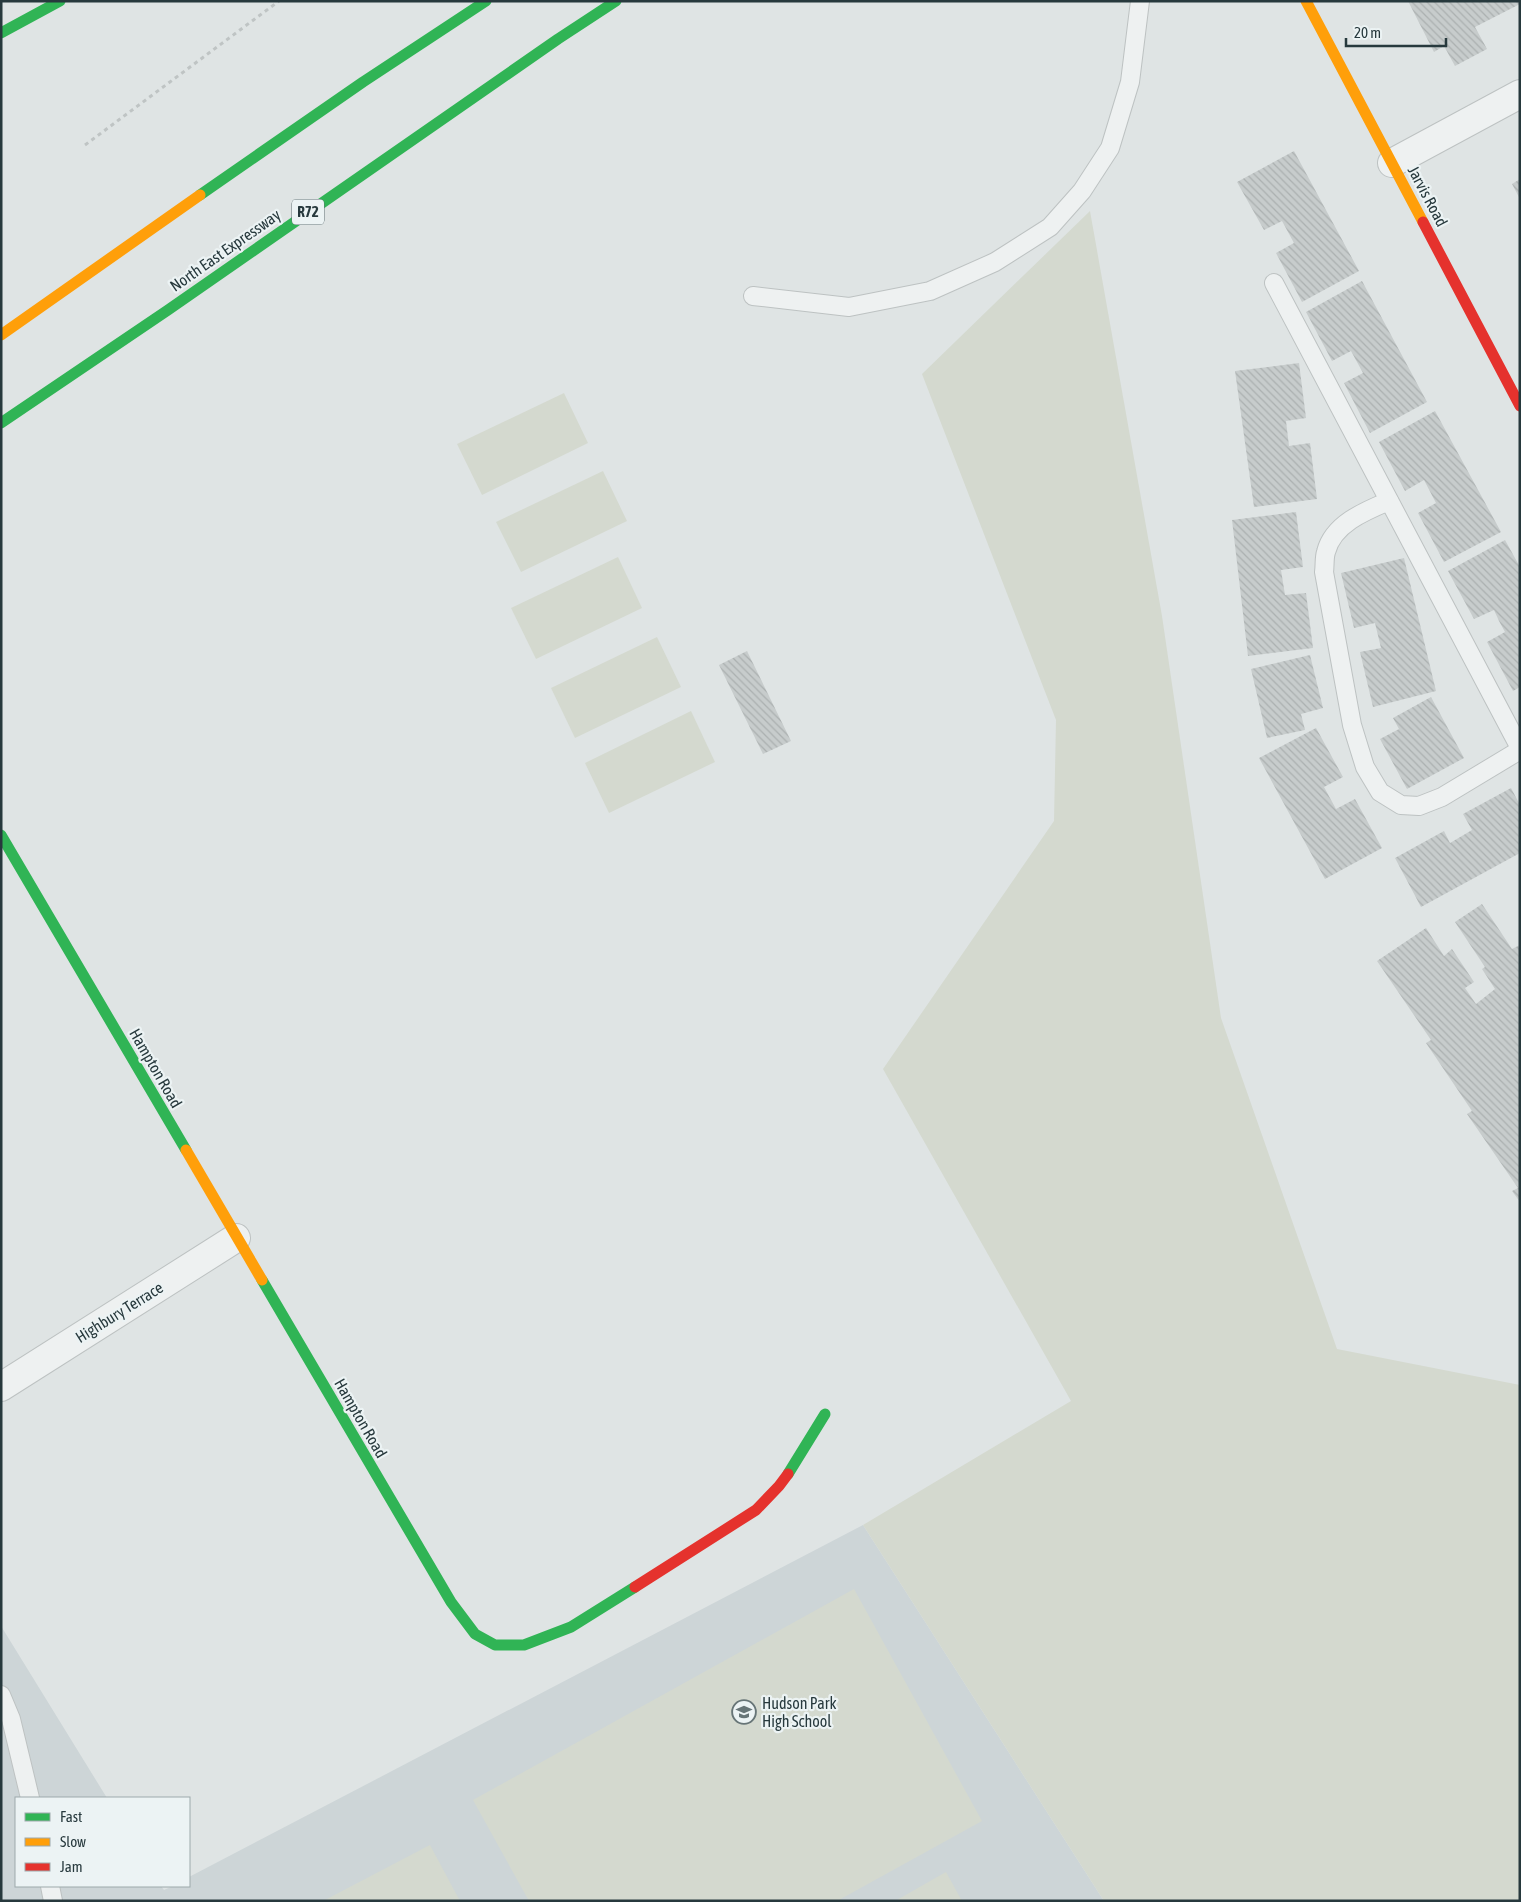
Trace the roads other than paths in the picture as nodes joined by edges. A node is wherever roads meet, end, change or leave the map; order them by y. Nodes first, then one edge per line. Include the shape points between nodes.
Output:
1 (60, 1) edge
2 (486, 1) edge
3 (616, 1) edge
4 (1140, 1) edge
5 (1306, 1) edge
6 (1, 33) edge
7 (1520, 94) edge
8 (1392, 163) junction
9 (1274, 282) dead end
10 (753, 296) dead end
11 (1, 335) edge
12 (1520, 406) edge
13 (1, 423) edge
14 (1389, 501) junction
15 (1520, 749) edge
16 (1, 835) edge
17 (236, 1238) junction
18 (1, 1387) edge
19 (825, 1414) dead end
20 (1, 1695) edge
21 (30, 1797) edge
22 (50, 1887) edge
23 (53, 1901) edge

1 - 6 main road
2 - 11 main road via 268,148
3 - 13 main road, North East Expressway / R72
4 - 10 lane via 1130,82 1110,148 1082,191 1050,226 995,262 930,291 850,307
5 - 8 main road, Jarvis Road
7 - 8 street
8 - 12 main road, Jarvis Road
9 - 14 lane
14 - 15 lane
14 - 15 lane via 1351,520 1332,538 1326,552 1324,572 1352,725 1366,767 1380,792 1401,805 1420,806 1442,797
16 - 17 main road, Hampton Road
17 - 18 street, Highbury Terrace
17 - 19 main road, Hampton Road via 451,1602 476,1634 495,1645 524,1645 571,1627 756,1510 794,1466
20 - 21 lane via 11,1719
22 - 23 lane

